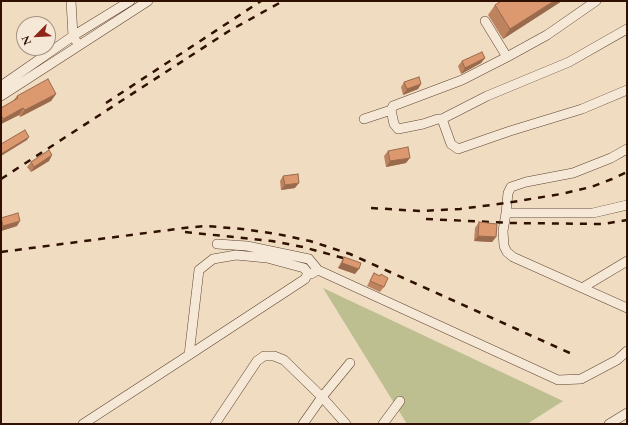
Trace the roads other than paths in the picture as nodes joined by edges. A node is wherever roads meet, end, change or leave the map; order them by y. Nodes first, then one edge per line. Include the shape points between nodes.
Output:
1 (71, 1) edge
2 (130, 1) edge
3 (148, 1) edge
4 (596, 1) edge
5 (485, 21) dead end
6 (627, 29) edge
7 (73, 36) junction
8 (78, 46) junction
9 (508, 58) junction
10 (1, 86) edge
11 (627, 90) edge
12 (1, 96) edge
13 (391, 110) junction
14 (364, 119) dead end
15 (442, 120) junction
16 (627, 149) edge
17 (627, 205) edge
18 (506, 213) junction
19 (217, 244) dead end
20 (627, 261) edge
21 (318, 270) junction
22 (308, 273) junction
23 (582, 288) junction
24 (627, 308) edge
25 (627, 351) edge
26 (189, 355) junction
27 (350, 363) dead end
28 (322, 397) junction
29 (400, 400) dead end
30 (627, 413) edge
31 (83, 424) edge
32 (215, 424) edge
33 (303, 424) edge
34 (346, 424) edge
35 (383, 424) edge
36 (610, 424) edge

1 - 7 street
2 - 7 street
3 - 8 street
4 - 9 street
5 - 9 street
6 - 15 street via 569,62 487,96
7 - 8 street
7 - 10 street
8 - 12 street
9 - 13 street via 462,80 393,106
11 - 15 street via 582,110 458,148 451,144
13 - 14 street
13 - 15 street via 394,124 398,129
16 - 18 street via 572,172 511,187
17 - 18 street via 592,213
18 - 23 street via 503,231 507,252 523,262
19 - 21 street via 247,246 309,259
20 - 23 street
21 - 22 street
21 - 25 street via 558,380 581,379 617,360
22 - 26 street via 305,279
22 - 26 street via 304,268 267,258 236,255 213,259 199,270
23 - 24 street
26 - 31 street
27 - 28 street
28 - 32 street via 284,360 264,356 257,361
28 - 33 street
28 - 34 street
29 - 35 street
30 - 36 street

